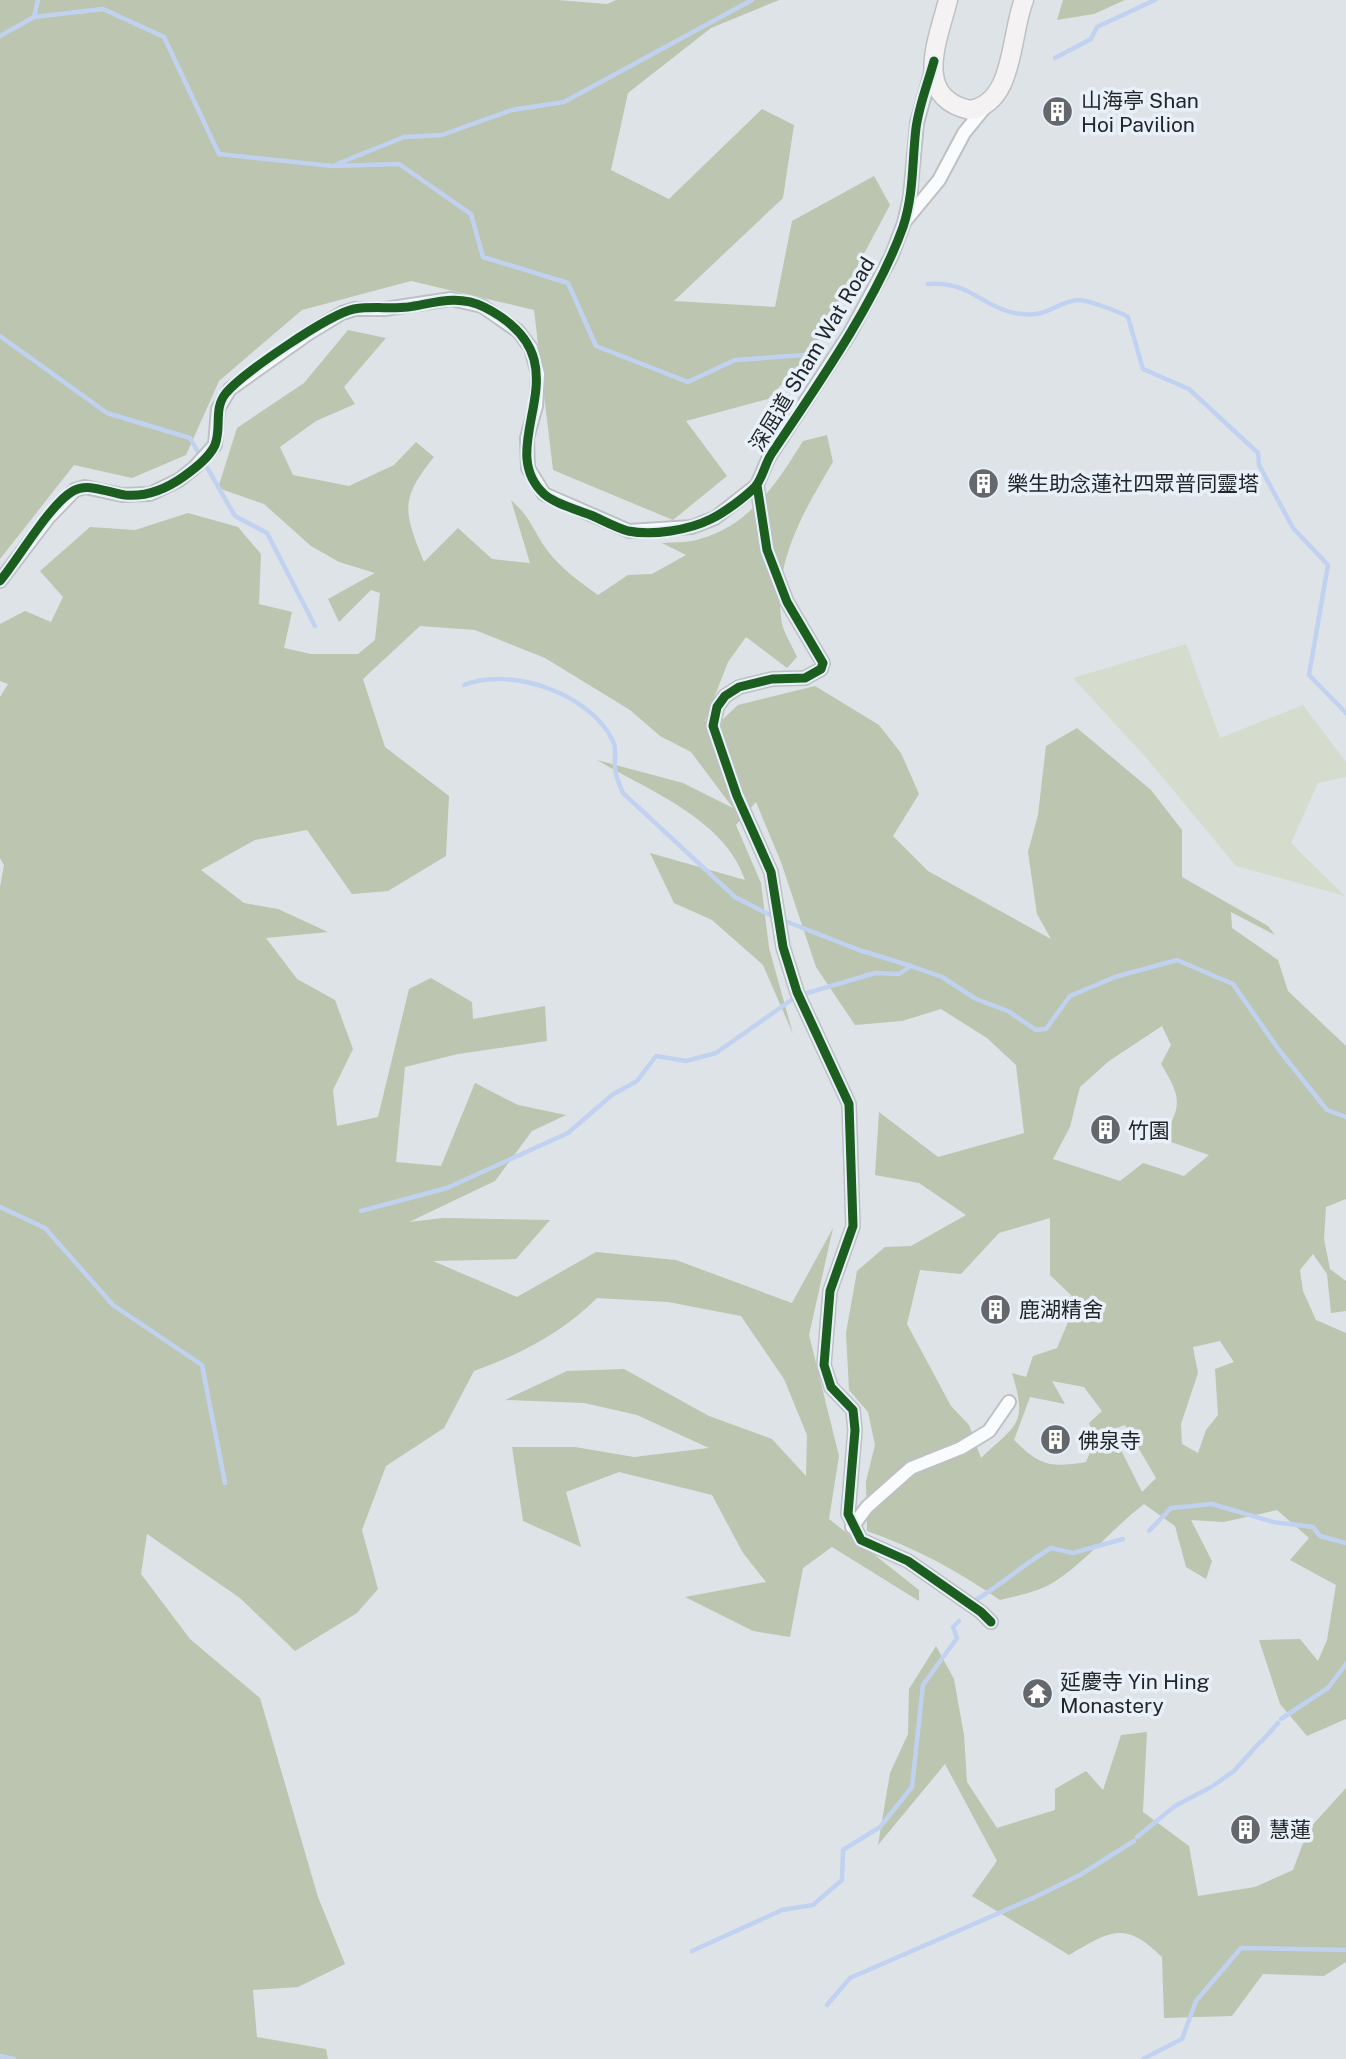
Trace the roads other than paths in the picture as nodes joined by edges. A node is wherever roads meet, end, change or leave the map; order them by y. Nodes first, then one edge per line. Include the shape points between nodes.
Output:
1 (948, 0) edge
2 (1024, 0) edge
3 (934, 61) junction
4 (990, 102) junction
5 (904, 223) junction
6 (757, 485) junction
7 (0, 580) edge
8 (1009, 1402) dead end
9 (852, 1527) junction
10 (991, 1622) dead end

1 - 3 main road
2 - 4 main road, 深屈道 Sham Wat Road via 1004,78
3 - 4 main road via 937,89 951,104 970,110
3 - 5 street, 深屈道 Sham Wat Road via 917,123 914,177
4 - 5 street, 深屈道 Sham Wat Road via 964,133 939,180
5 - 6 street, 深屈道 Sham Wat Road via 850,333 768,459
6 - 7 street, 深屈道 Sham Wat Road via 715,517 692,527 629,531 587,513 544,494 528,468 527,438 538,374 531,348 517,331 482,306 451,299 355,309 301,338 230,389 218,409 215,446 179,480 139,495 85,487 75,490
6 - 9 street via 767,550 787,602 823,663 805,678 739,687 717,707 713,726 737,796 771,872 783,947 797,992 849,1104 853,1226 830,1291 824,1365 831,1387 852,1410 855,1430 848,1514
8 - 9 street via 989,1431 911,1468 867,1507
9 - 10 street via 861,1539 908,1561

